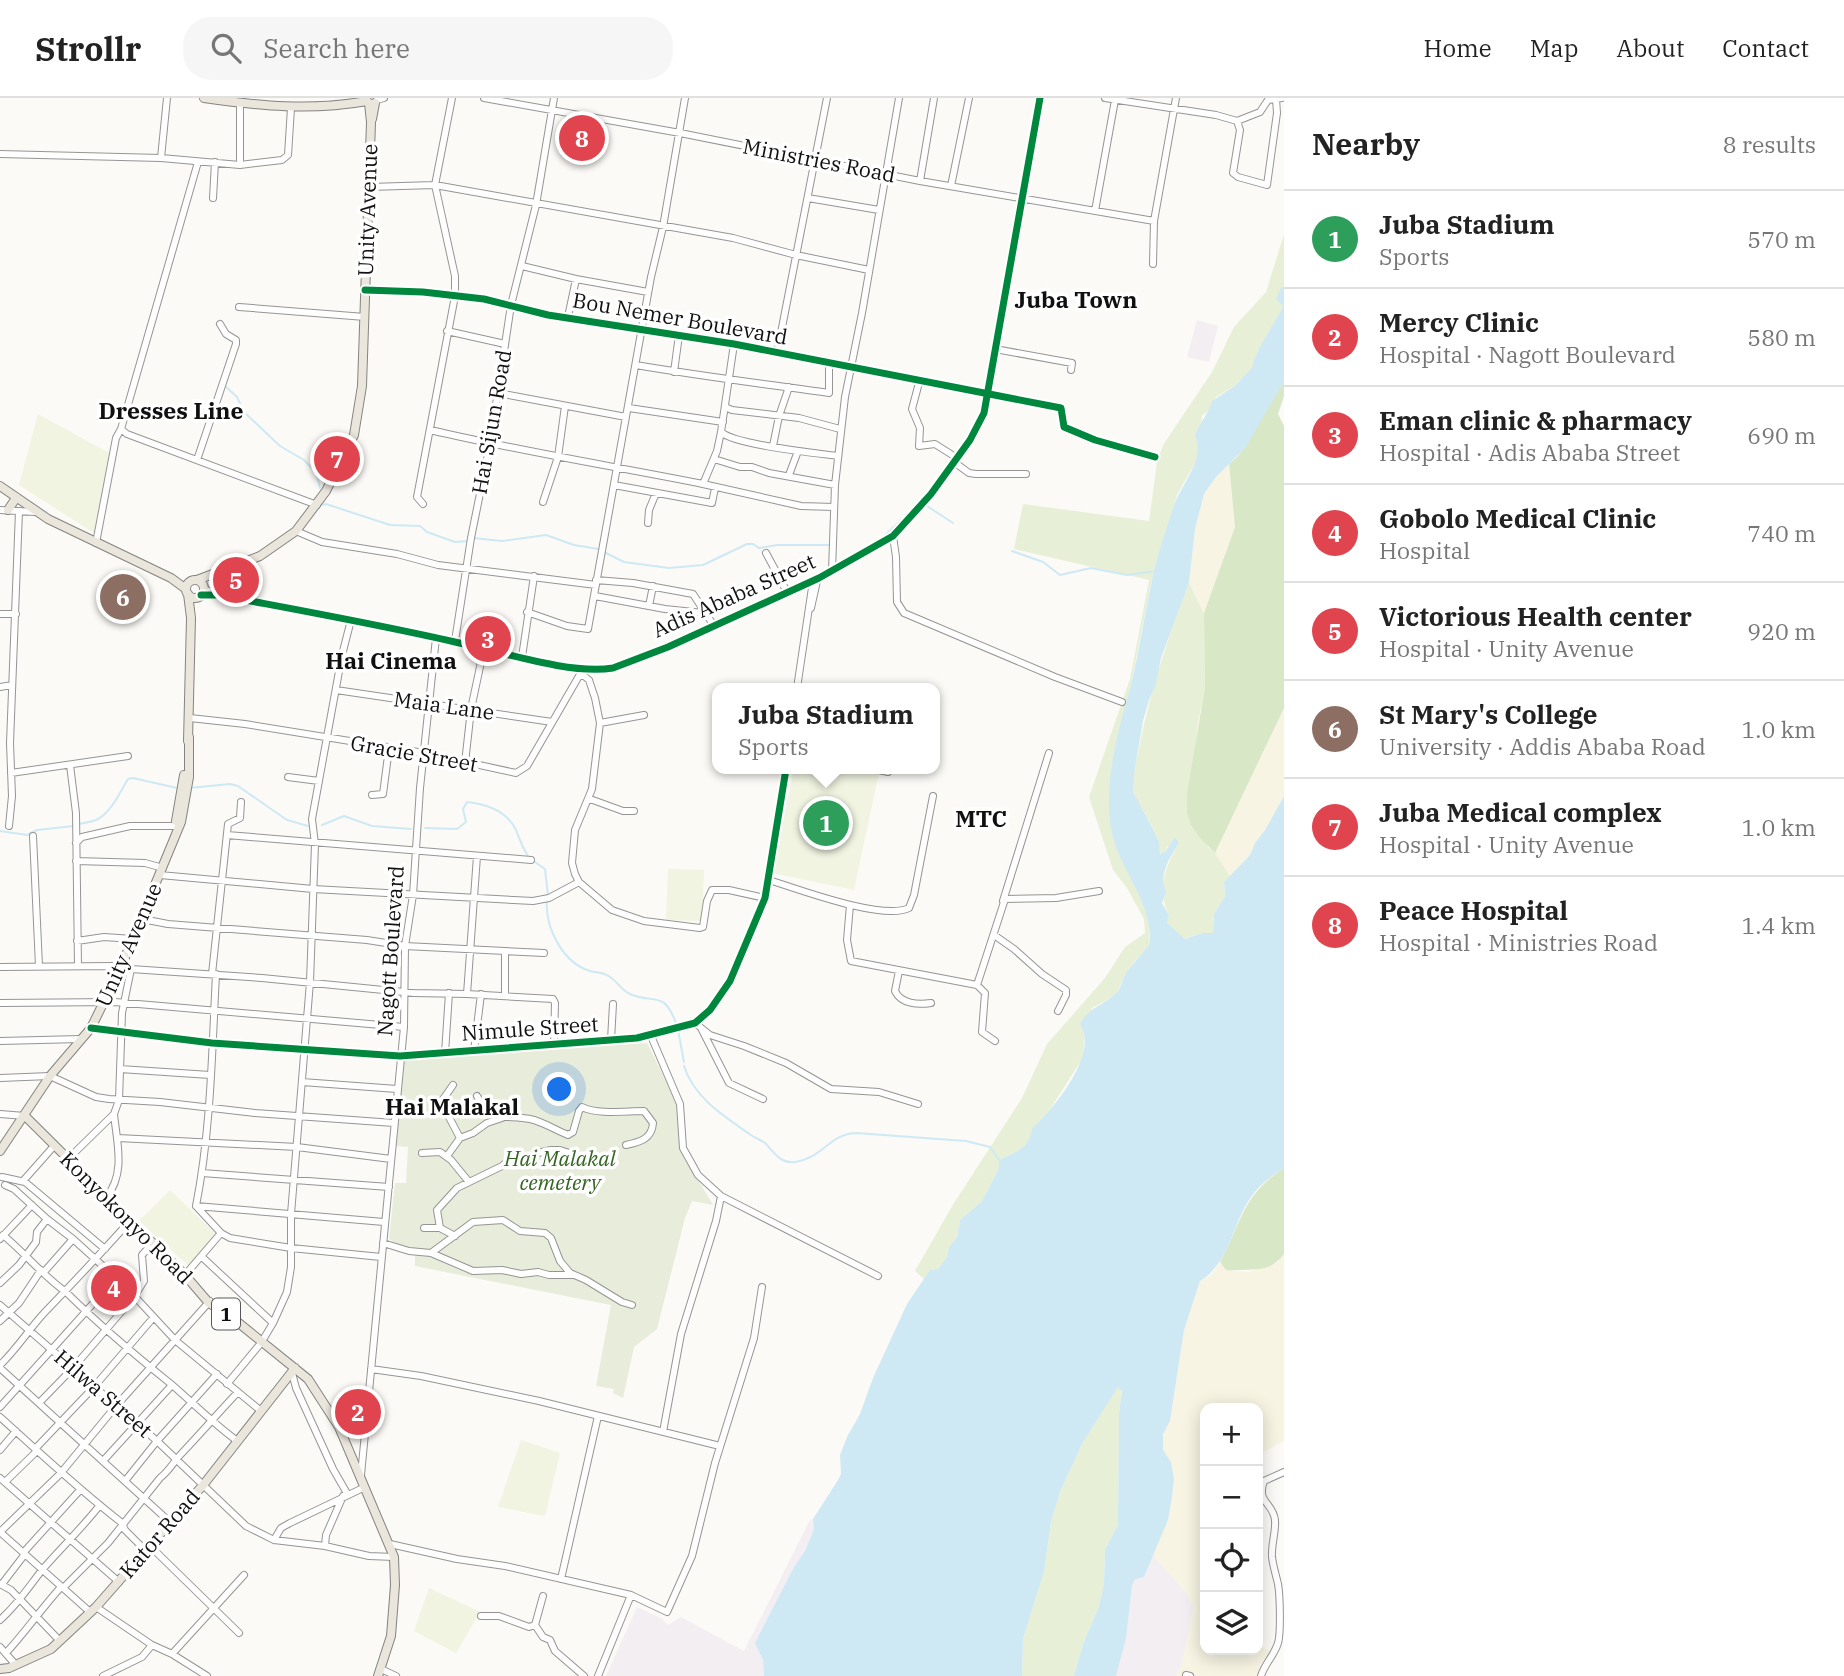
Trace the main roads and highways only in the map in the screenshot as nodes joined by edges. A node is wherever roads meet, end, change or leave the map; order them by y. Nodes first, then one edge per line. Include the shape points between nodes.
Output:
1 (204, 98) edge
2 (370, 100) edge
3 (0, 486) edge
4 (16, 498) junction
5 (4, 510) edge
6 (196, 589) junction
7 (25, 1115) junction
8 (0, 1151) edge
9 (293, 1370) junction
10 (0, 1669) edge
11 (380, 1673) edge

1 - 2 main road via 291,108
2 - 6 main road, Unity Avenue via 358,424 317,505 296,531 260,556
3 - 4 main road
4 - 5 main road
4 - 6 main road via 96,543
6 - 7 main road, Unity Avenue via 181,822 133,939 126,968 91,1028 50,1076
7 - 8 main road, Unity Avenue
7 - 9 main road, Konyokonyo Road / 1 via 210,1301
9 - 10 main road, Kator Road via 204,1484 93,1610 35,1657
9 - 11 main road, Konyokonyo Road / 1 via 308,1379 332,1413 394,1557 391,1636

